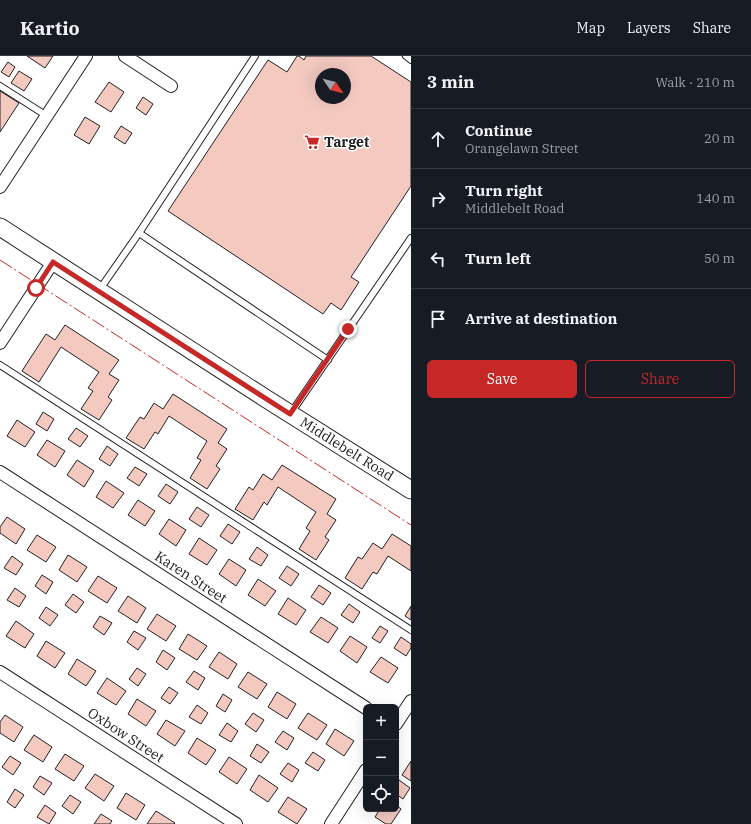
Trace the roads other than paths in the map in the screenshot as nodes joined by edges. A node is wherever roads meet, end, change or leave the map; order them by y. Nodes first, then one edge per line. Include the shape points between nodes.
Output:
1 (86, 56) edge
2 (125, 56) edge
3 (256, 56) edge
4 (406, 56) edge
5 (411, 60) edge
6 (0, 86) edge
7 (171, 86) dead end
8 (47, 116) junction
9 (0, 187) edge
10 (0, 228) edge
11 (139, 233) junction
12 (411, 238) edge
13 (53, 262) junction
14 (99, 291) junction
15 (0, 343) edge
16 (328, 360) junction
17 (0, 365) edge
18 (290, 414) junction
19 (0, 472) edge
20 (411, 490) edge
21 (411, 630) edge
22 (0, 672) edge
23 (411, 700) edge
24 (363, 706) edge
25 (399, 719) edge
26 (363, 775) edge
27 (236, 824) edge
28 (331, 824) edge

1 - 8 street
2 - 7 street
3 - 11 lane
4 - 5 lane
6 - 8 lane
8 - 9 street
10 - 13 main road, Middlebelt Road
11 - 14 lane
11 - 16 lane
12 - 16 lane
13 - 14 main road, Middlebelt Road
13 - 15 street
14 - 18 main road, Middlebelt Road
16 - 18 lane
17 - 21 lane
18 - 20 main road, Middlebelt Road
19 - 24 street, Karen Street
22 - 27 street, Oxbow Street
23 - 25 street
26 - 28 street

